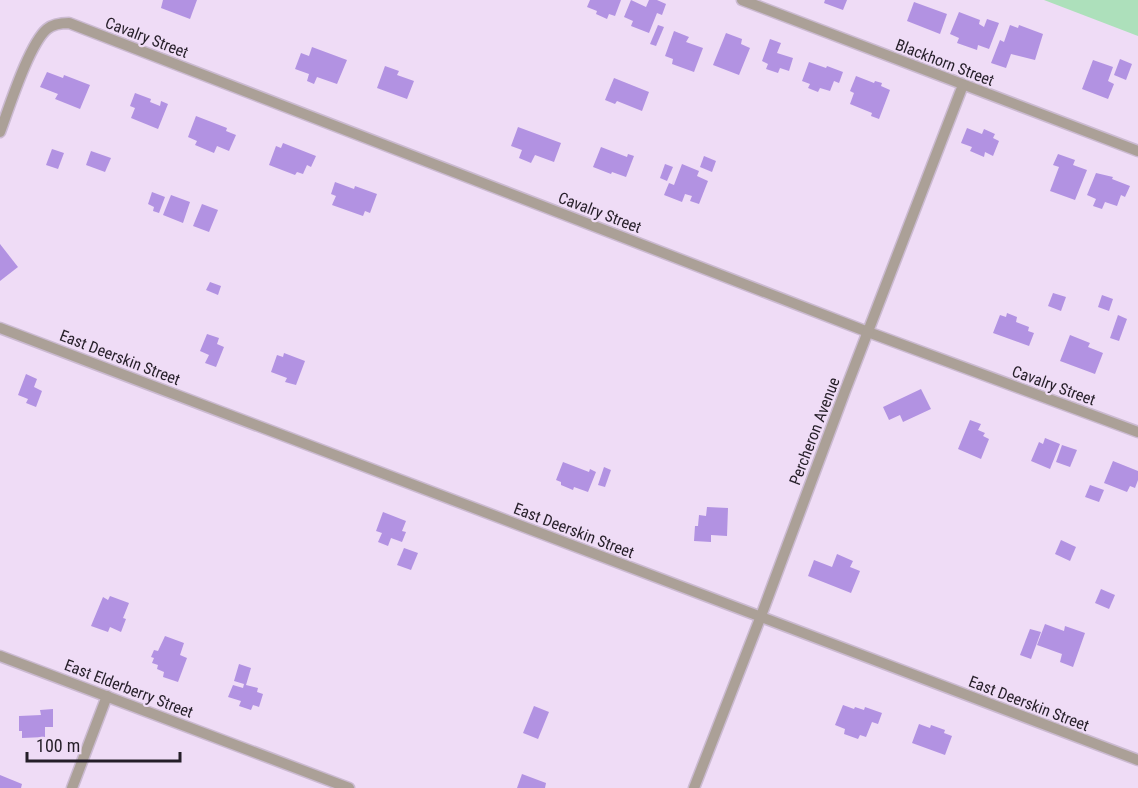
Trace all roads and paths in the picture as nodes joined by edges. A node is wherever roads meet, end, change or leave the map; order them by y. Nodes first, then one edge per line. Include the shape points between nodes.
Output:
1 (748, 1) edge
2 (963, 85) junction
3 (0, 132) edge
4 (1138, 151) edge
5 (0, 328) edge
6 (868, 332) junction
7 (1138, 432) edge
8 (761, 616) junction
9 (0, 656) edge
10 (107, 696) junction
11 (1138, 760) edge
12 (72, 788) edge
13 (349, 788) edge
14 (694, 788) edge

1 - 2 street, Blackhorn Street
2 - 4 street, Blackhorn Street
2 - 6 street, Percheron Avenue
3 - 6 street, Cavalry Street via 40,36 51,26 69,23
5 - 8 street, East Deerskin Street
6 - 7 street, Cavalry Street
6 - 8 street, Percheron Avenue
8 - 11 street, East Deerskin Street
8 - 14 street, Percheron Avenue
9 - 10 street, East Elderberry Street
10 - 12 street
10 - 13 street, East Elderberry Street

